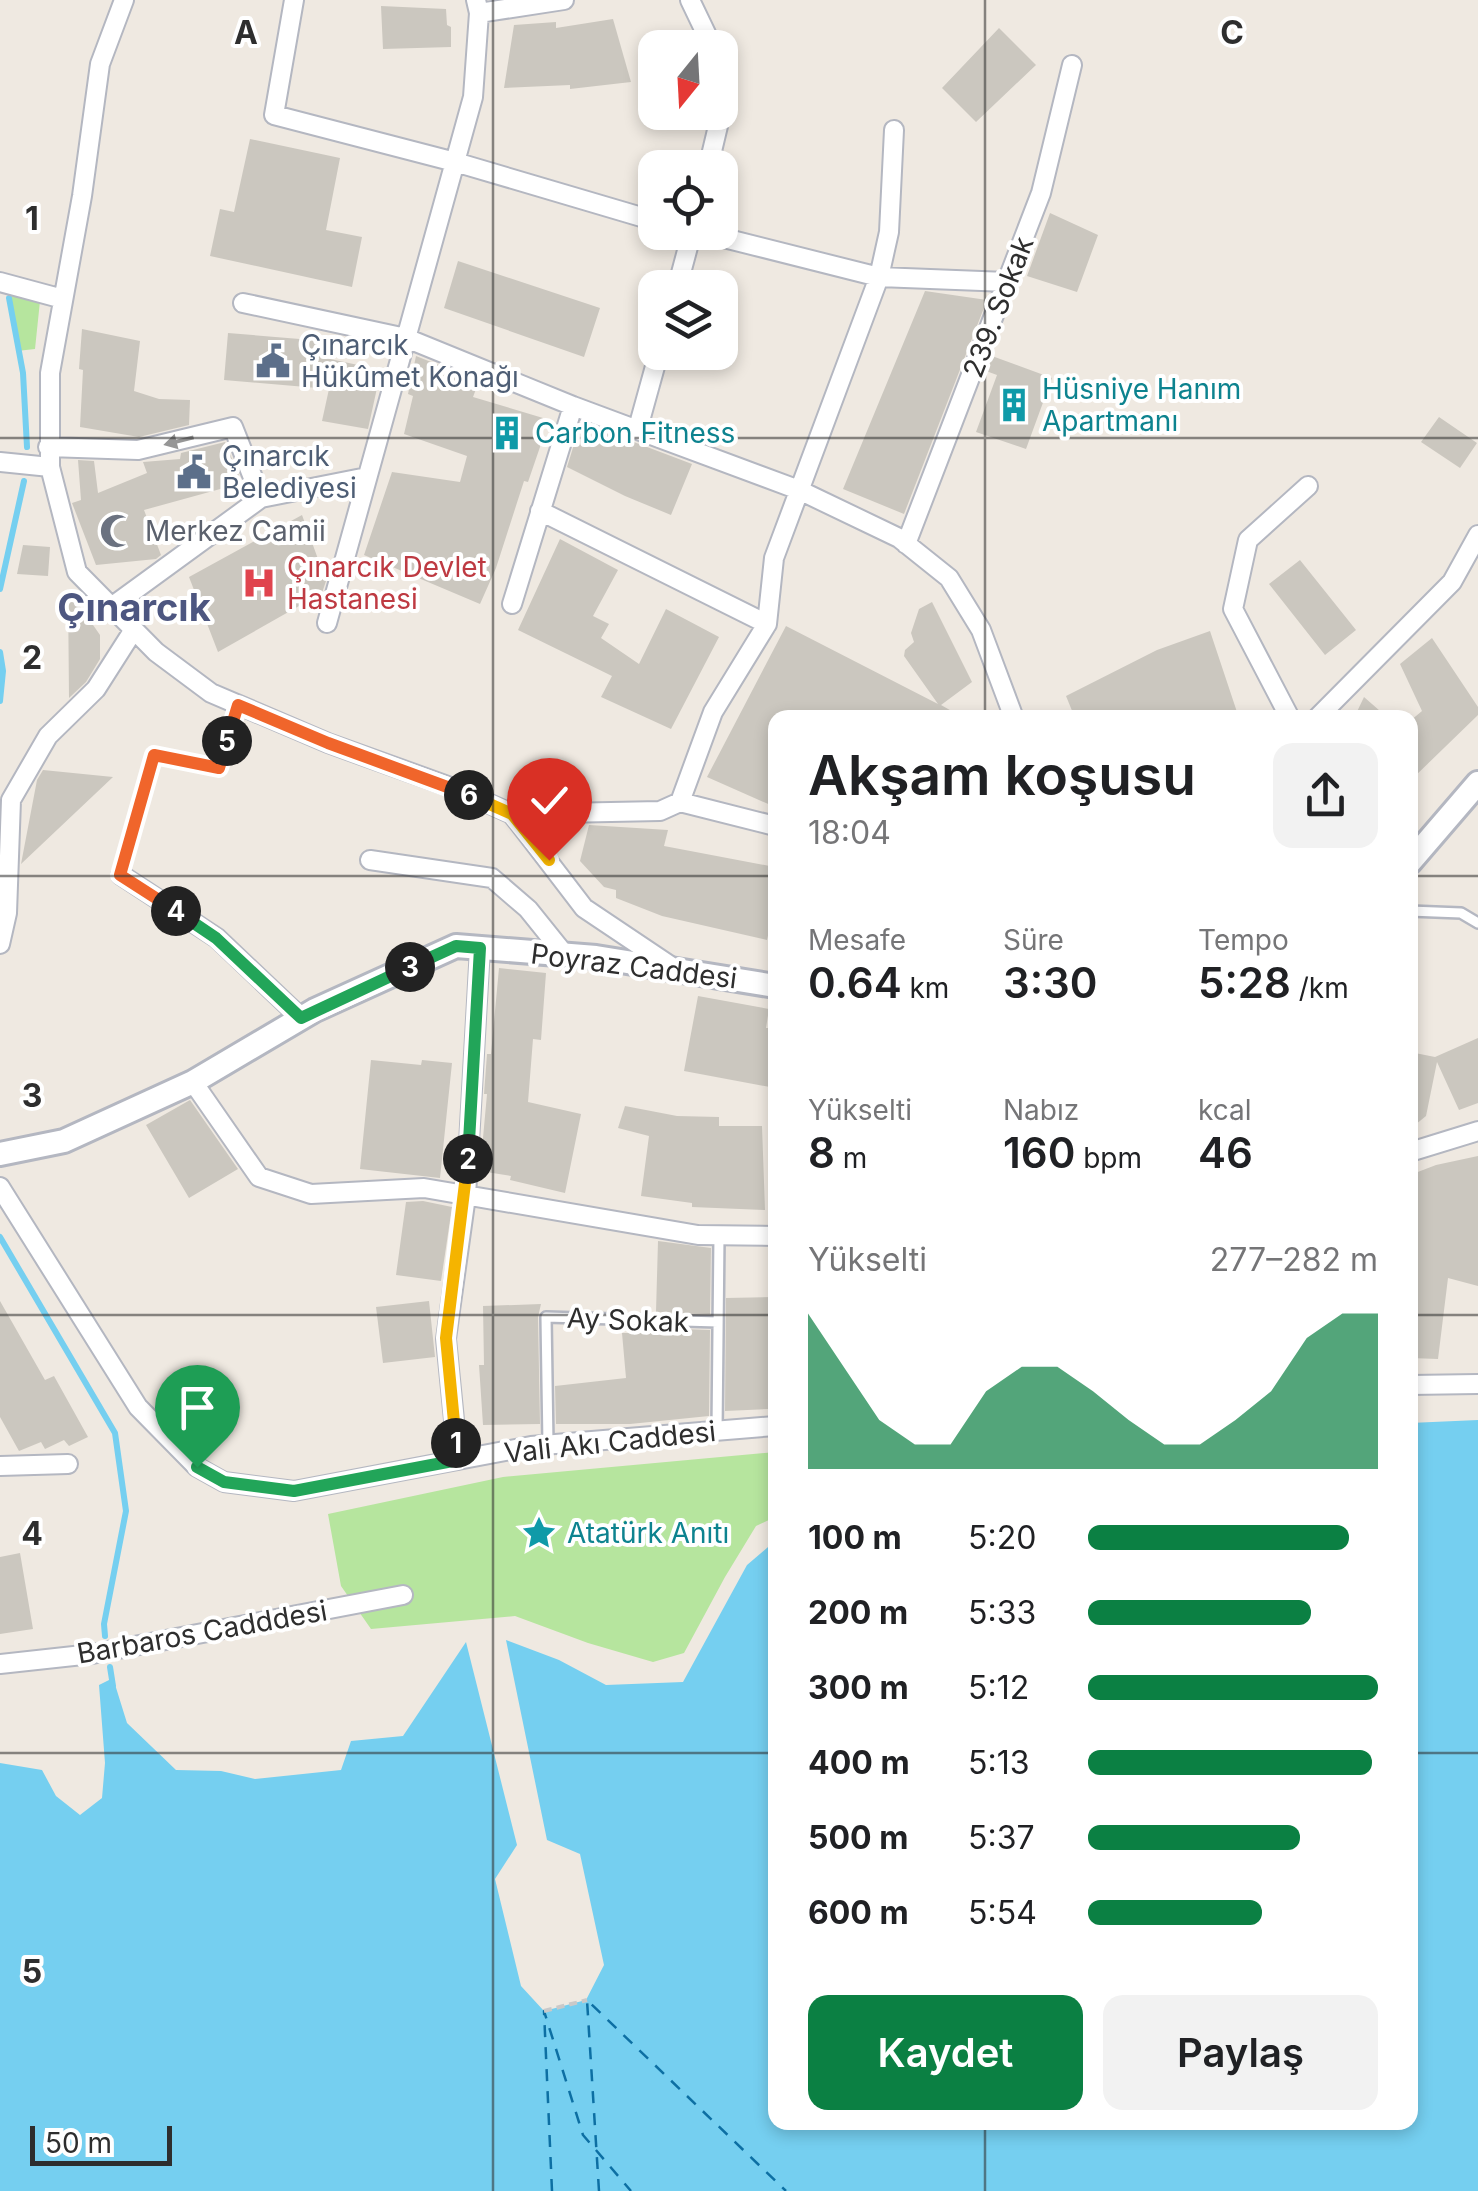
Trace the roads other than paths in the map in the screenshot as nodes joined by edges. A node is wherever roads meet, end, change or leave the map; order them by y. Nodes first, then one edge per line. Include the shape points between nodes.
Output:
1 (124, 0) edge
2 (294, 0) edge
3 (564, 0) edge
4 (690, 0) edge
5 (477, 7) edge
6 (704, 30) edge
7 (1072, 65) dead end
8 (894, 130) dead end
9 (455, 162) junction
10 (638, 216) edge
11 (738, 242) edge
12 (878, 277) junction
13 (0, 282) edge
14 (1007, 282) junction
15 (63, 299) junction
16 (243, 303) dead end
17 (406, 338) junction
18 (654, 370) edge
19 (573, 406) junction
20 (638, 428) junction
21 (48, 446) junction
22 (0, 462) edge
23 (50, 467) junction
24 (367, 477) junction
25 (1308, 486) dead end
26 (798, 490) junction
27 (261, 498) junction
28 (540, 511) junction
29 (1478, 534) edge
30 (906, 544) junction
31 (512, 604) dead end
32 (110, 608) junction
33 (326, 623) dead end
34 (767, 624) junction
35 (134, 631) junction
36 (238, 705) junction
37 (1011, 710) edge
38 (1280, 710) edge
39 (1326, 710) edge
40 (1478, 783) edge
41 (680, 802) junction
42 (512, 814) junction
43 (768, 824) edge
44 (1418, 853) edge
45 (370, 860) dead end
46 (4, 872) edge
47 (120, 875) joint
48 (1418, 911) edge
49 (1478, 923) edge
50 (0, 944) edge
51 (480, 948) junction
52 (564, 955) junction
53 (676, 970) junction
54 (768, 985) edge
55 (301, 1018) junction
56 (193, 1082) junction
57 (1478, 1131) edge
58 (1418, 1150) edge
59 (0, 1154) edge
60 (0, 1187) edge
61 (466, 1196) junction
62 (719, 1236) junction
63 (768, 1236) edge
64 (718, 1322) junction
65 (1478, 1384) edge
66 (1418, 1385) edge
67 (768, 1427) edge
68 (716, 1431) junction
69 (548, 1444) junction
70 (458, 1460) junction
71 (68, 1464) dead end
72 (0, 1466) edge
73 (403, 1596) dead end
74 (0, 1664) edge

1 - 15 street via 100,64
2 - 9 street via 274,116
3 - 5 street
4 - 6 street
5 - 9 street via 473,97
7 - 14 street, 239. Sokak via 1041,193
8 - 12 street via 889,232
9 - 10 street
9 - 17 street
11 - 12 street
12 - 14 street
12 - 26 street
13 - 15 street
14 - 30 street, 239. Sokak
15 - 21 street via 50,373
16 - 17 street
17 - 19 street
17 - 24 street
18 - 20 street
19 - 20 street
19 - 28 street
20 - 26 street
21 - 23 street
27 -> 21 street via 234,427 138,450
22 - 23 street
23 - 32 street via 77,572
24 - 27 street
24 - 33 street
25 - 38 street via 1248,540 1234,608
26 - 30 street
26 - 34 street via 774,558
27 - 32 street
28 - 31 street
28 - 34 street
29 - 39 street via 1452,582
30 - 37 street via 949,578 981,630
32 - 35 street
34 - 41 street via 713,712
35 - 36 street via 211,693
35 - 46 street via 96,689 48,736 11,800
36 - 42 street
36 - 47 lane via 219,768 154,755
40 - 44 street
41 - 42 street via 660,810
41 - 43 street
42 - 53 street via 584,908
45 - 52 street via 492,878 528,909
46 - 50 street
47 - 55 street via 216,938
48 - 49 lane via 1461,913
51 - 52 street, Poyraz Caddesi
51 - 55 street, Poyraz Caddesi via 456,946
51 - 61 street
52 - 53 street, Poyraz Caddesi
53 - 54 street, Poyraz Caddesi
55 - 56 street, Poyraz Caddesi
56 - 59 street, Poyraz Caddesi via 64,1140
56 - 61 street via 259,1177 311,1194 424,1188
57 - 58 street
60 - 70 street, Vali Akı Caddesi via 138,1407 197,1467 224,1482 294,1491
61 - 62 street
61 - 70 street via 446,1338
62 - 63 street
62 - 64 lane
64 - 68 lane
64 - 69 lane, Ay Sokak via 546,1317
65 - 66 street
67 - 68 street, Vali Akı Caddesi
68 - 69 street, Vali Akı Caddesi
69 - 70 street, Vali Akı Caddesi
71 - 72 street
73 - 74 street, Barbaros Cadddesi via 92,1654

